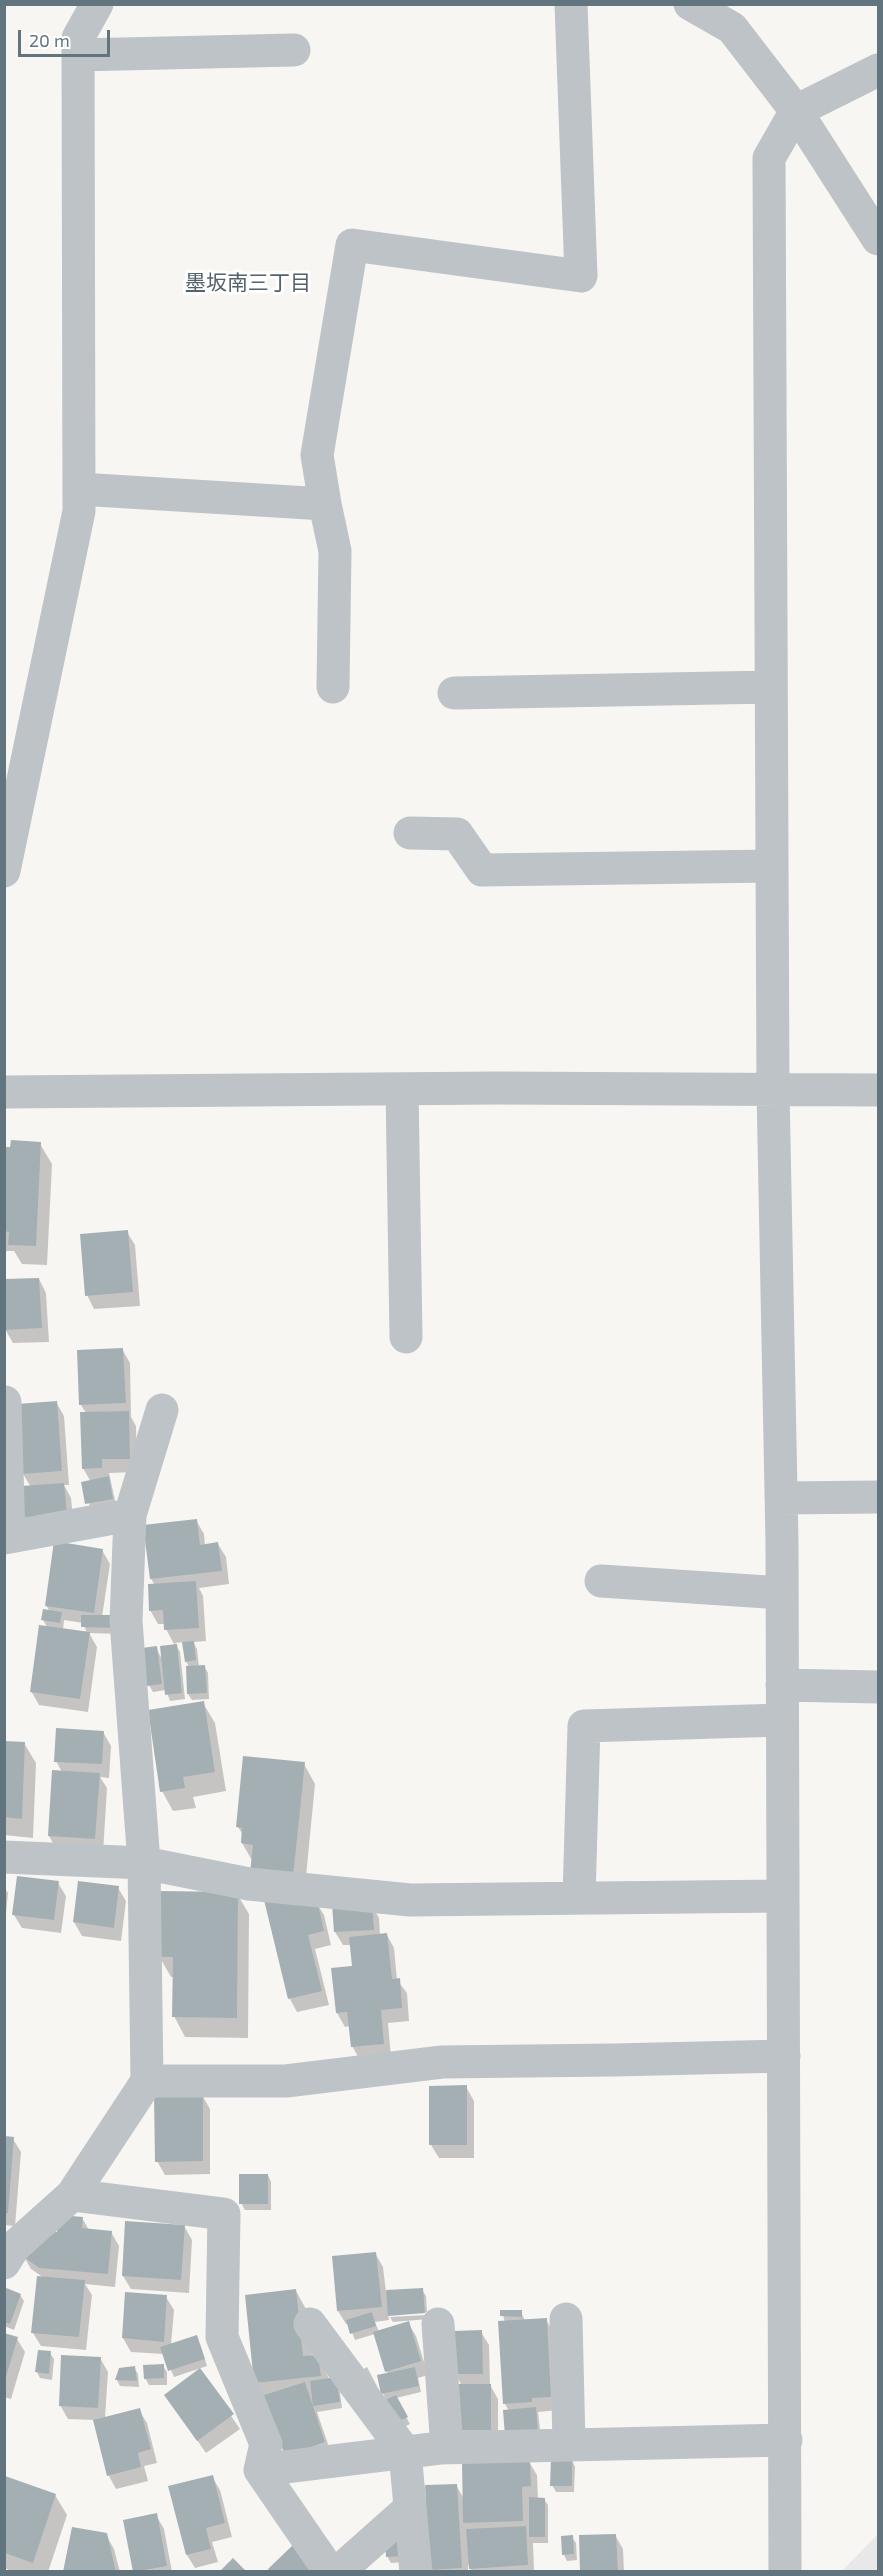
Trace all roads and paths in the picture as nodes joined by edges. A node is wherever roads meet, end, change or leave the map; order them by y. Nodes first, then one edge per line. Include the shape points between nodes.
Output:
1 (97, 4) edge
2 (571, 4) edge
3 (690, 4) edge
4 (294, 50) dead end
5 (78, 55) junction
6 (879, 70) edge
7 (796, 111) junction
8 (879, 239) edge
9 (79, 489) junction
10 (325, 504) junction
11 (333, 687) dead end
12 (771, 687) junction
13 (454, 693) dead end
14 (410, 833) dead end
15 (772, 866) junction
16 (4, 871) edge
17 (402, 1089) junction
18 (773, 1090) junction
19 (879, 1090) edge
20 (4, 1092) edge
21 (406, 1337) dead end
22 (5, 1402) edge
23 (162, 1410) dead end
24 (879, 1497) edge
25 (781, 1498) junction
26 (130, 1515) junction
27 (7, 1537) edge
28 (601, 1581) dead end
29 (782, 1593) junction
30 (782, 1685) junction
31 (879, 1687) edge
32 (782, 1720) junction
33 (4, 1857) edge
34 (144, 1863) junction
35 (782, 1896) junction
36 (579, 1898) junction
37 (784, 2056) junction
38 (147, 2081) junction
39 (72, 2195) junction
40 (4, 2263) edge
41 (567, 2319) dead end
42 (310, 2324) dead end
43 (438, 2324) dead end
44 (786, 2440) junction
45 (569, 2444) junction
46 (447, 2448) junction
47 (405, 2452) junction
48 (260, 2470) junction
49 (410, 2508) junction
50 (330, 2571) edge
51 (338, 2571) edge
52 (416, 2571) edge
53 (785, 2571) edge

1 - 5 street via 78,38
2 - 10 street via 581,276 352,245 317,455
3 - 7 street via 732,28
4 - 5 street
5 - 9 street
6 - 7 street
7 - 8 street
7 - 12 street via 769,158
9 - 10 street
9 - 16 street via 79,511
10 - 11 street via 335,551
12 - 13 street
12 - 15 street
14 - 15 street via 458,834 482,870
15 - 18 street
17 - 18 street
17 - 20 street
17 - 21 street
18 - 19 street
18 - 25 street
22 - 27 street
23 - 26 street
24 - 25 street
25 - 29 street
26 - 27 street
26 - 34 street via 126,1621
28 - 29 street
29 - 30 street
30 - 31 street
30 - 32 street
32 - 35 street
32 - 36 street via 584,1726
33 - 34 street
34 - 36 street via 249,1884 410,1900
34 - 38 street
35 - 36 street
35 - 37 street
37 - 38 street via 442,2062 286,2081
37 - 44 street
38 - 39 street
39 - 40 street via 14,2247
39 - 48 street via 224,2214 222,2337 266,2444
41 - 45 street
42 - 47 street
43 - 46 street
44 - 45 street
44 - 53 street
45 - 46 street
46 - 47 street
47 - 48 street
47 - 49 street
48 - 50 street
49 - 51 street
49 - 52 street

